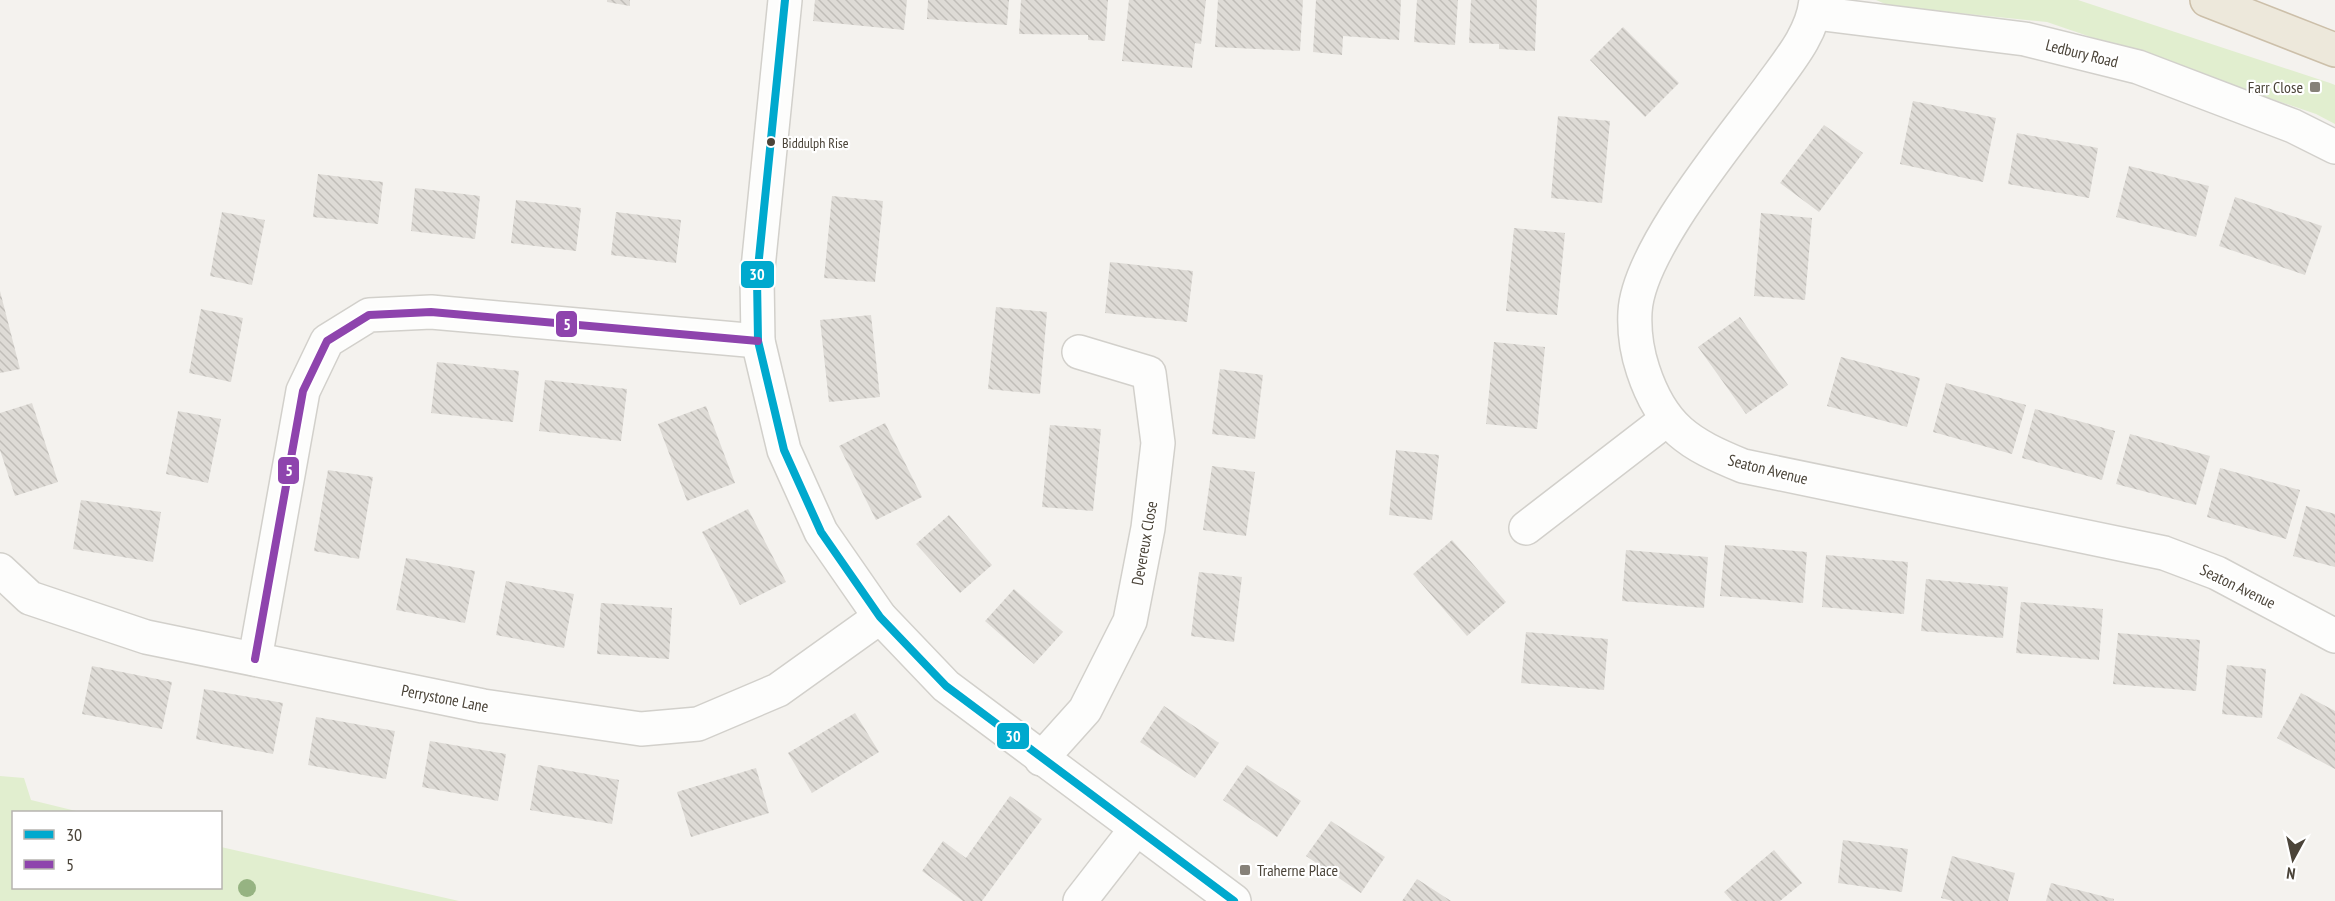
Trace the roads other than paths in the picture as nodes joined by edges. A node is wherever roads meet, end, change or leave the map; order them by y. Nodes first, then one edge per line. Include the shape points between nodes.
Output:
1 (785, 0) edge
2 (2207, 0) edge
3 (1816, 7) edge
4 (2335, 50) edge
5 (2335, 147) edge
6 (758, 341) junction
7 (1079, 352) dead end
8 (1666, 420) junction
9 (1526, 528) dead end
10 (0, 570) edge
11 (880, 617) junction
12 (2335, 636) edge
13 (255, 659) junction
14 (1041, 759) junction
15 (1136, 829) junction
16 (1080, 901) edge
17 (1234, 901) edge

1 - 6 street via 757,278
2 - 4 highway
3 - 5 street, Ledbury Road via 2025,39 2138,67 2293,126
3 - 8 street, Seaton Avenue via 1798,49 1678,213 1649,263 1635,310 1637,352 1648,387
6 - 11 street via 784,450 821,532
6 - 13 street via 431,312 369,315 327,341 303,391
7 - 14 street, Devereux Close via 1149,373 1158,442 1148,528 1130,621 1086,710
8 - 9 street
8 - 12 street, Seaton Avenue via 1705,451 1743,466 2164,553 2217,573
10 - 13 street, Perrystone Lane via 30,598 146,637
11 - 13 street, Perrystone Lane via 778,690 698,724 641,729 483,706
11 - 14 street via 946,686
14 - 15 street
15 - 16 street
15 - 17 street

